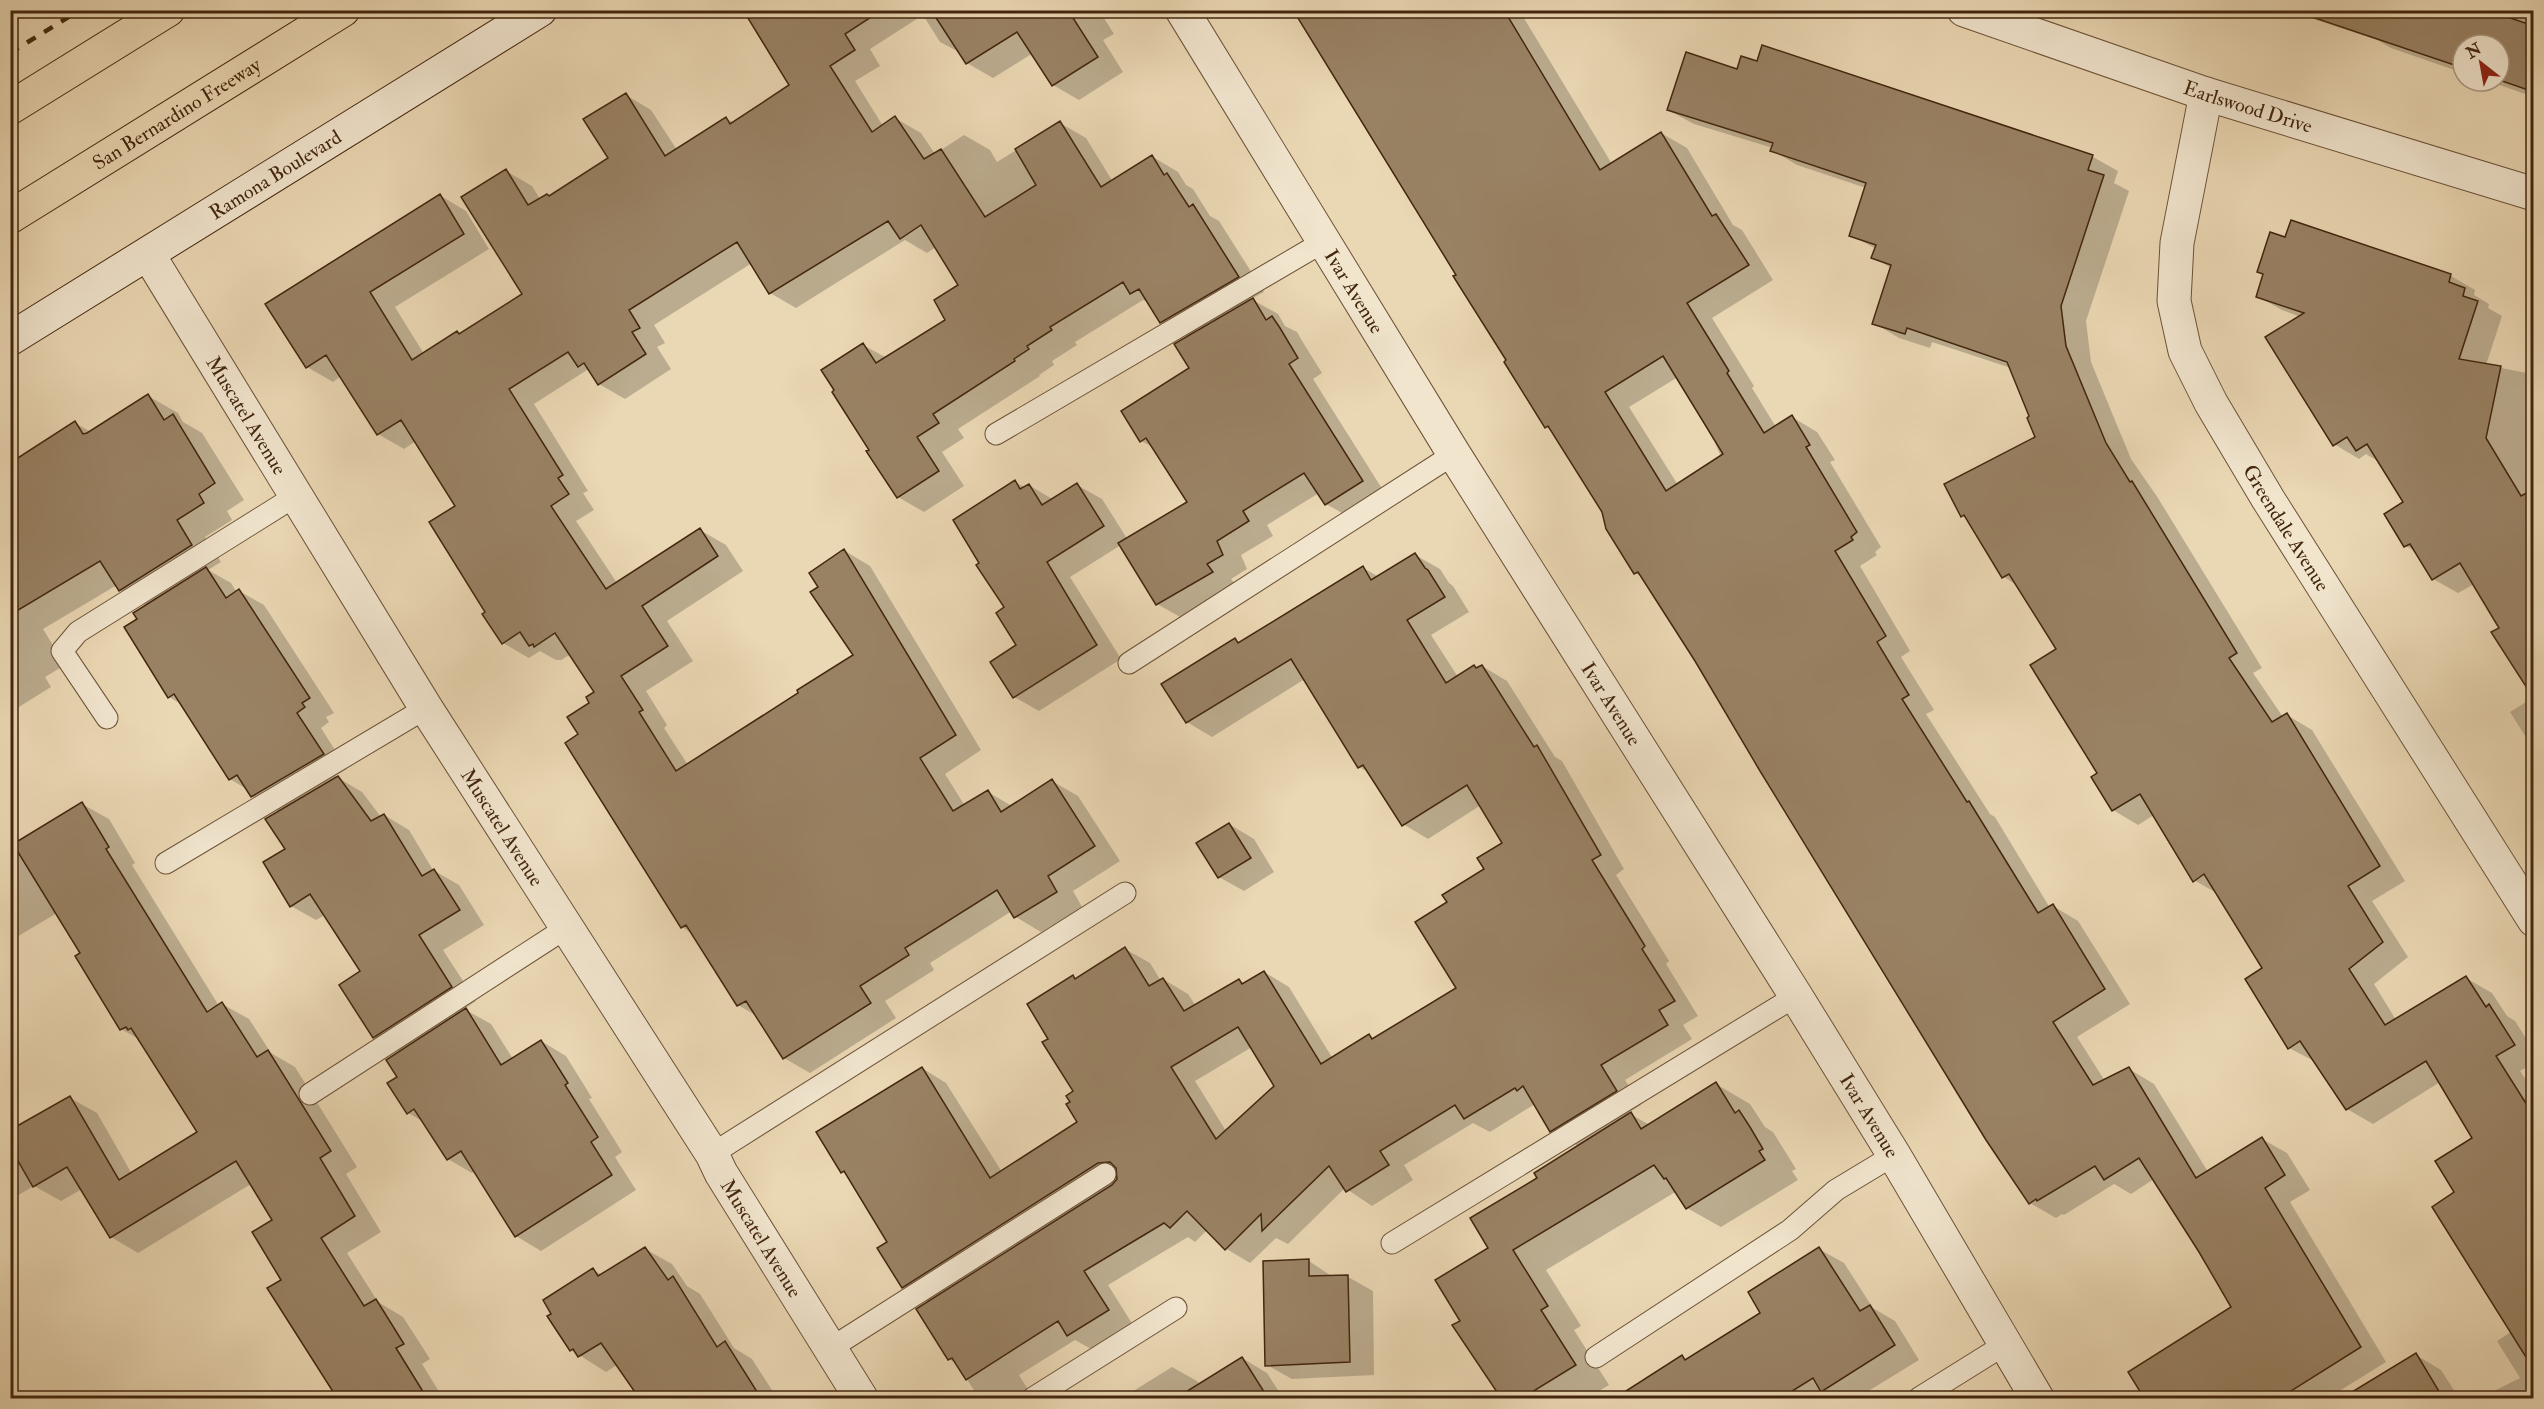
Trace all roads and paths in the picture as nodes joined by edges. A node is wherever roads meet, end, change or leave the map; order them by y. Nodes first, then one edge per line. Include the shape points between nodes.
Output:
1 (168, 10) edge
2 (343, 10) edge
3 (540, 10) edge
4 (1182, 10) edge
5 (1964, 10) edge
6 (2206, 94) junction
7 (10, 108) edge
8 (2534, 194) edge
9 (10, 217) edge
10 (1323, 242) junction
11 (148, 254) junction
12 (10, 339) edge
13 (996, 434) dead end
14 (1454, 454) junction
15 (294, 497) junction
16 (1129, 663) dead end
17 (426, 708) junction
18 (107, 718) dead end
19 (166, 863) dead end
20 (1125, 893) dead end
21 (2534, 921) edge
22 (566, 928) junction
23 (1796, 996) junction
24 (310, 1094) dead end
25 (712, 1154) junction
26 (1894, 1155) junction
27 (1105, 1174) dead end
28 (1392, 1243) dead end
29 (1176, 1308) dead end
30 (2004, 1345) junction
31 (831, 1348) junction
32 (1596, 1357) dead end
33 (861, 1398) edge
34 (1033, 1398) edge
35 (1919, 1398) edge
36 (2037, 1398) edge

1 - 7 highway
2 - 9 highway, San Bernardino Freeway
3 - 11 street, Ramona Boulevard
4 - 10 street, Ivar Avenue
5 - 6 street, Earlswood Drive
6 - 8 street, Earlswood Drive
6 - 21 street, Greendale Avenue via 2177,243 2174,301 2185,351 2211,404 2268,499
10 - 13 lane
10 - 14 street, Ivar Avenue
11 - 12 street, Ramona Boulevard
11 - 15 street, Muscatel Avenue
14 - 16 lane
14 - 23 street, Ivar Avenue
15 - 17 street, Muscatel Avenue
15 - 18 lane via 78,632 62,651
17 - 19 lane
17 - 22 street, Muscatel Avenue
20 - 25 lane
22 - 24 lane
22 - 25 street, Muscatel Avenue
23 - 26 street, Ivar Avenue
23 - 28 lane
25 - 31 street, Muscatel Avenue
26 - 30 street, Ivar Avenue
26 - 32 lane via 1836,1191 1790,1230
27 - 31 lane
29 - 34 lane
30 - 35 lane
30 - 36 street, Ivar Avenue
31 - 33 street, Muscatel Avenue

